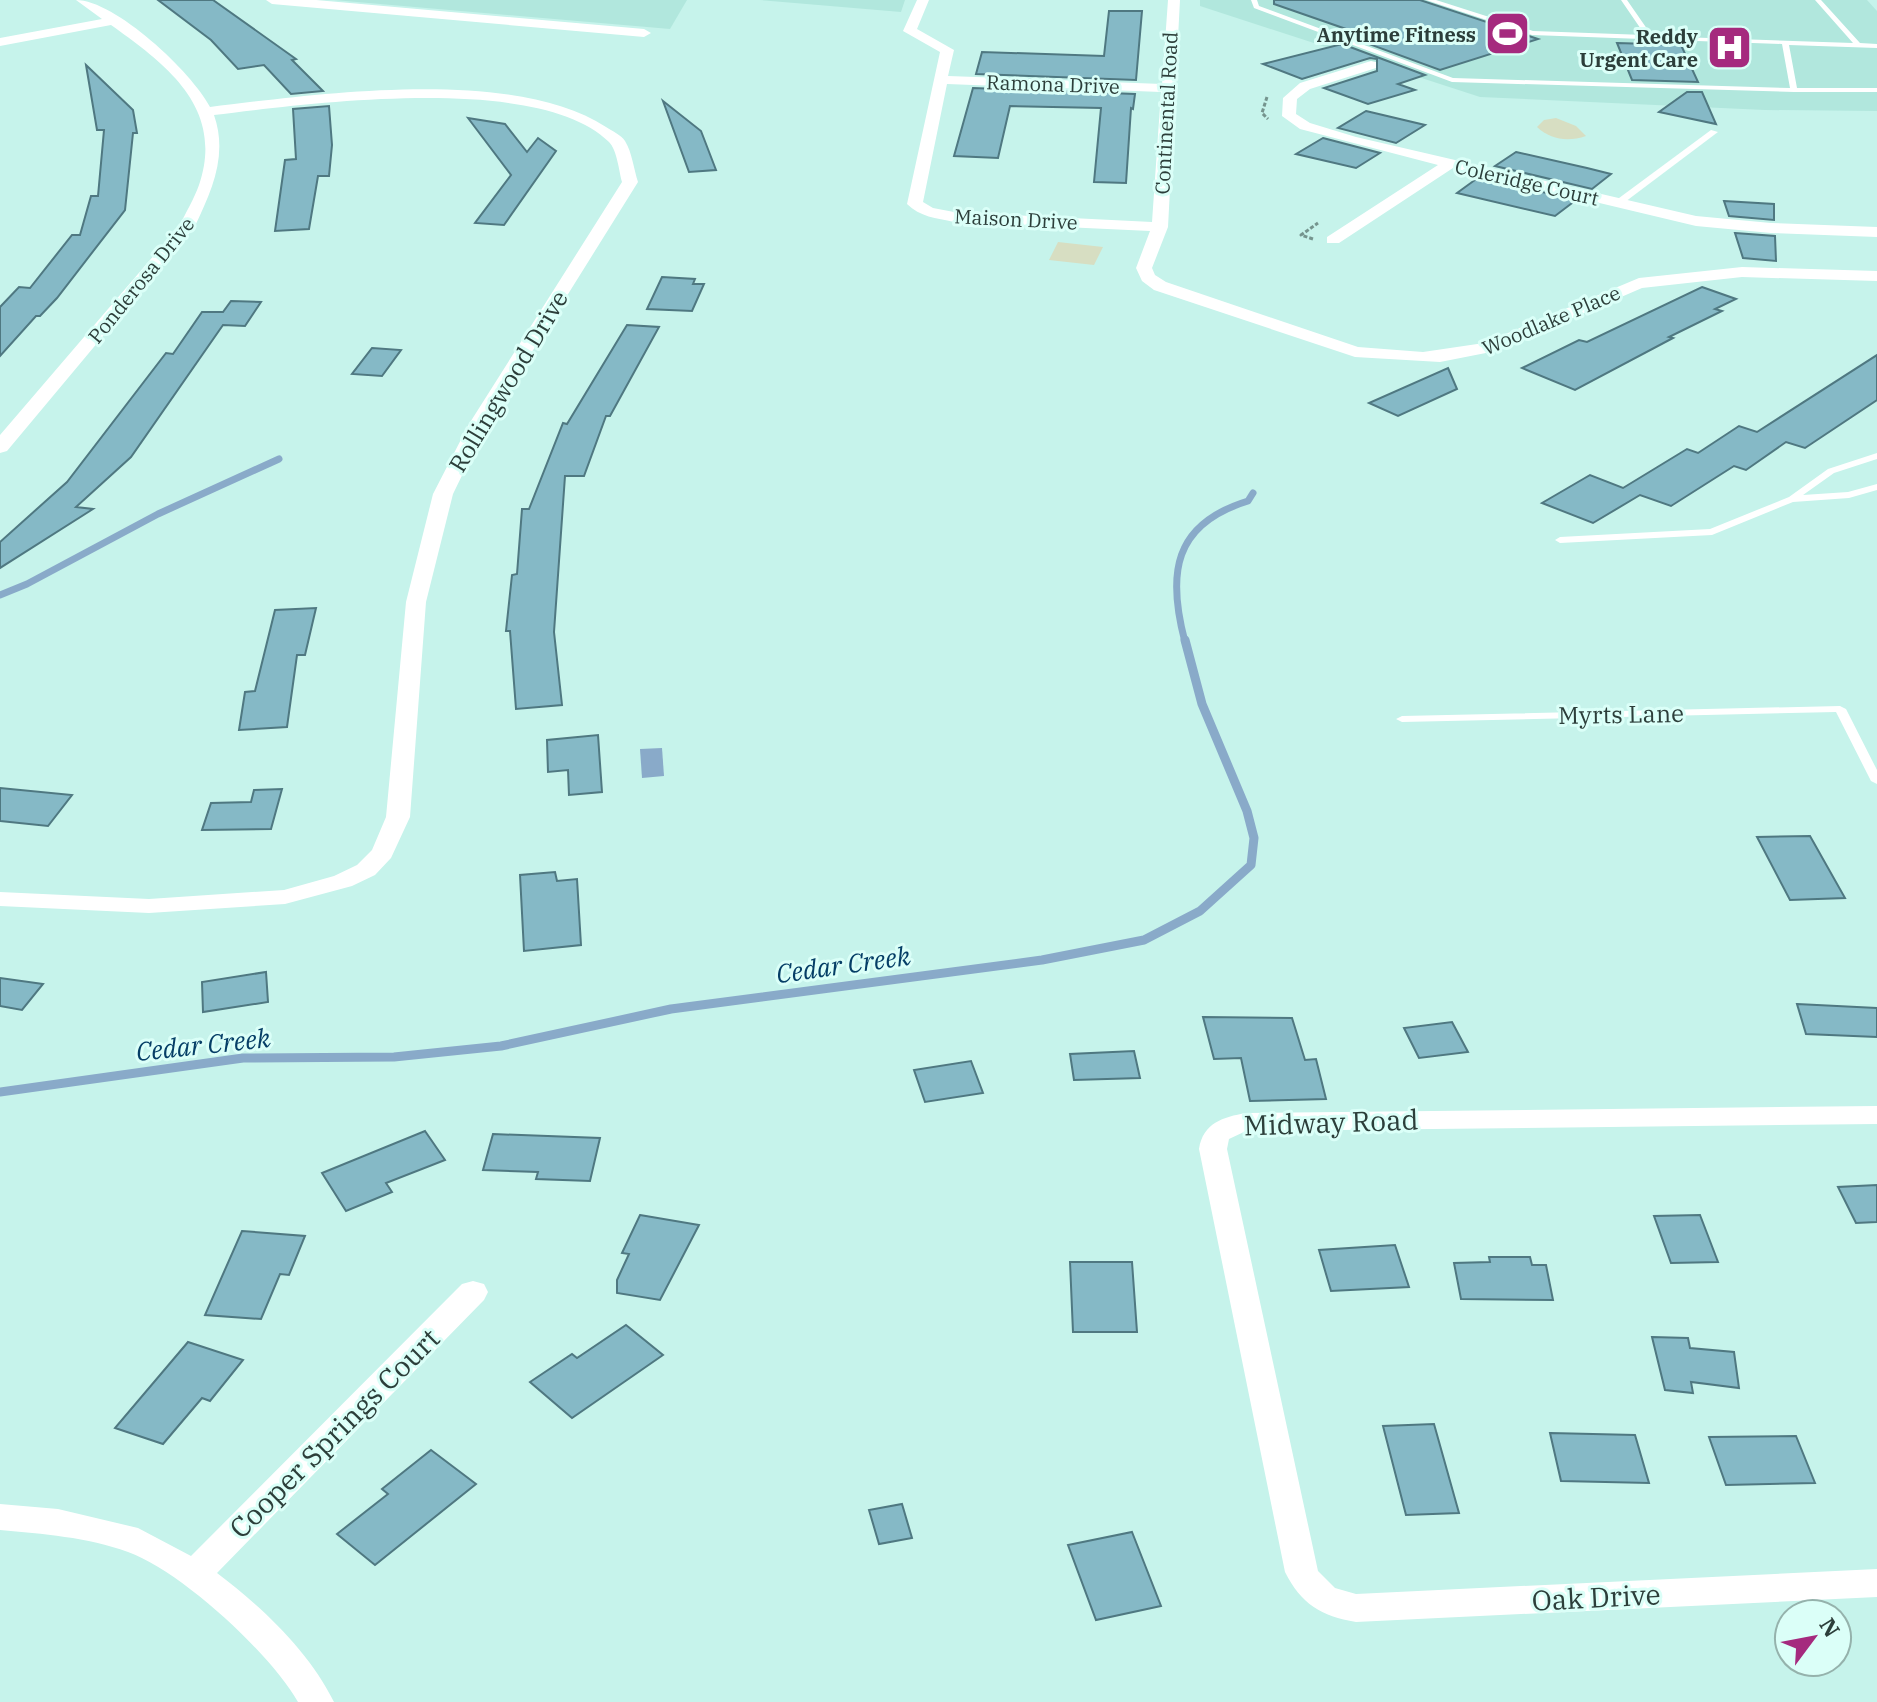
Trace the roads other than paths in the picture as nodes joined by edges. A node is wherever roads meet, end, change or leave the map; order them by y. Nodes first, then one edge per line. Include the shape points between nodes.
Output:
1 (82, 0) edge
2 (272, 0) edge
3 (923, 0) edge
4 (1174, 0) edge
5 (1254, 0) edge
6 (1429, 0) edge
7 (1624, 0) edge
8 (1818, 0) edge
9 (113, 21) junction
10 (644, 33) dead end
11 (1650, 38) junction
12 (0, 42) edge
13 (1785, 43) junction
14 (1859, 46) junction
15 (1877, 46) edge
16 (1371, 65) dead end
17 (939, 80) junction
18 (1167, 88) junction
19 (1794, 90) junction
20 (1877, 90) edge
21 (206, 112) junction
22 (1714, 132) dead end
23 (1450, 164) junction
24 (1618, 203) junction
25 (1160, 227) junction
26 (1877, 232) edge
27 (1333, 240) dead end
28 (1877, 276) edge
29 (0, 447) edge
30 (1877, 456) edge
31 (1877, 487) edge
32 (1792, 499) junction
33 (1560, 540) dead end
34 (1402, 719) dead end
35 (1877, 781) edge
36 (0, 899) edge
37 (1877, 1115) edge
38 (473, 1292) dead end
39 (0, 1517) edge
40 (194, 1574) junction
41 (1877, 1583) edge
42 (1318, 1595) joint
43 (316, 1702) edge

1 - 9 street, Ponderosa Drive
2 - 10 street
3 - 17 street, Maison Drive via 910,31 947,50
4 - 18 street, Continental Road
5 - 19 lane via 1256,7 1452,80
6 - 11 lane via 1532,33
7 - 11 lane
8 - 14 lane
9 - 12 street
9 - 21 street, Ponderosa Drive via 184,74
11 - 13 lane
13 - 14 lane
13 - 19 lane
14 - 15 lane
16 - 23 street, Coleridge Court via 1305,86 1290,98 1289,116 1305,126
17 - 18 street, Ramona Drive
17 - 25 street, Maison Drive via 915,204 954,217
18 - 25 street, Continental Road
19 - 20 lane
21 - 29 street, Ponderosa Drive via 214,158 206,192 187,226
21 - 36 street, Rollingwood Drive via 393,93 496,97 561,111 603,129 622,147 630,182 478,424 443,494 416,602 398,817 383,853 366,870 343,881 285,897 149,906
22 - 24 lane
23 - 24 street, Coleridge Court
23 - 27 street
24 - 26 street, Coleridge Court via 1696,221
25 - 28 street, Woodlake Place via 1144,268 1160,286 1355,352 1386,356 1474,353 1639,283 1742,272
30 - 32 lane via 1831,471
31 - 32 lane via 1849,495
32 - 33 lane via 1712,532
34 - 35 lane, Myrts Lane via 1840,709
37 - 42 street, Midway Road via 1246,1122 1220,1129 1213,1139 1216,1165 1302,1572
38 - 40 street, Cooper Springs Court
39 - 40 street via 58,1522 138,1541
40 - 43 street via 241,1610
41 - 42 street, Oak Drive via 1356,1608

